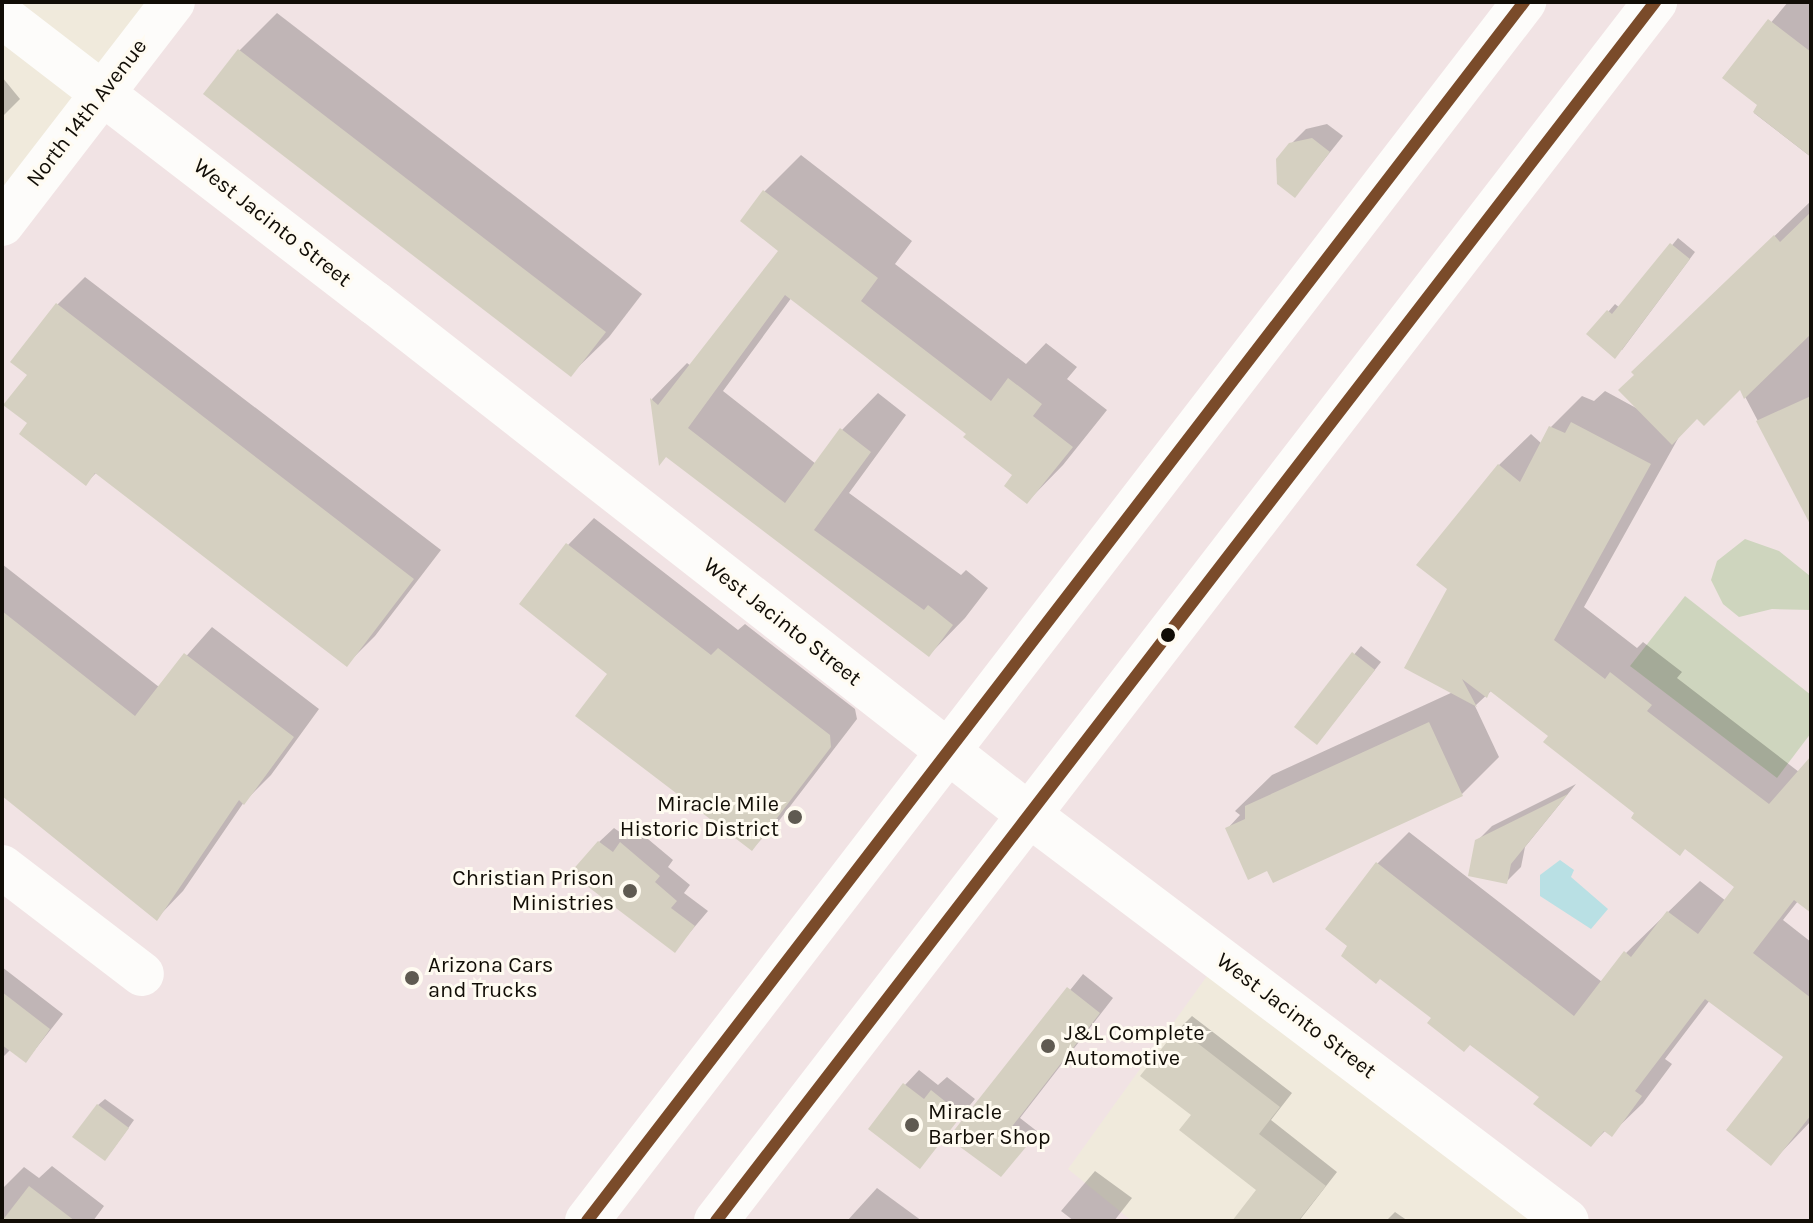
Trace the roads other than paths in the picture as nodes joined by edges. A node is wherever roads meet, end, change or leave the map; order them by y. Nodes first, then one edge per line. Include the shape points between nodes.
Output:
1 (173, 2) edge
2 (1524, 2) edge
3 (1655, 2) edge
4 (2, 16) edge
5 (102, 92) junction
6 (2, 224) edge
7 (949, 753) junction
8 (1028, 814) junction
9 (2, 867) edge
10 (142, 974) dead end
11 (587, 1221) edge
12 (716, 1221) edge
13 (1567, 1221) edge

1 - 5 main road, North 14th Avenue
2 - 7 main road
3 - 8 main road
4 - 5 main road, West Jacinto Street
5 - 6 main road, North 14th Avenue
5 - 7 main road, West Jacinto Street
7 - 8 main road, West Jacinto Street
7 - 11 main road
8 - 12 main road
8 - 13 main road, West Jacinto Street
9 - 10 main road

